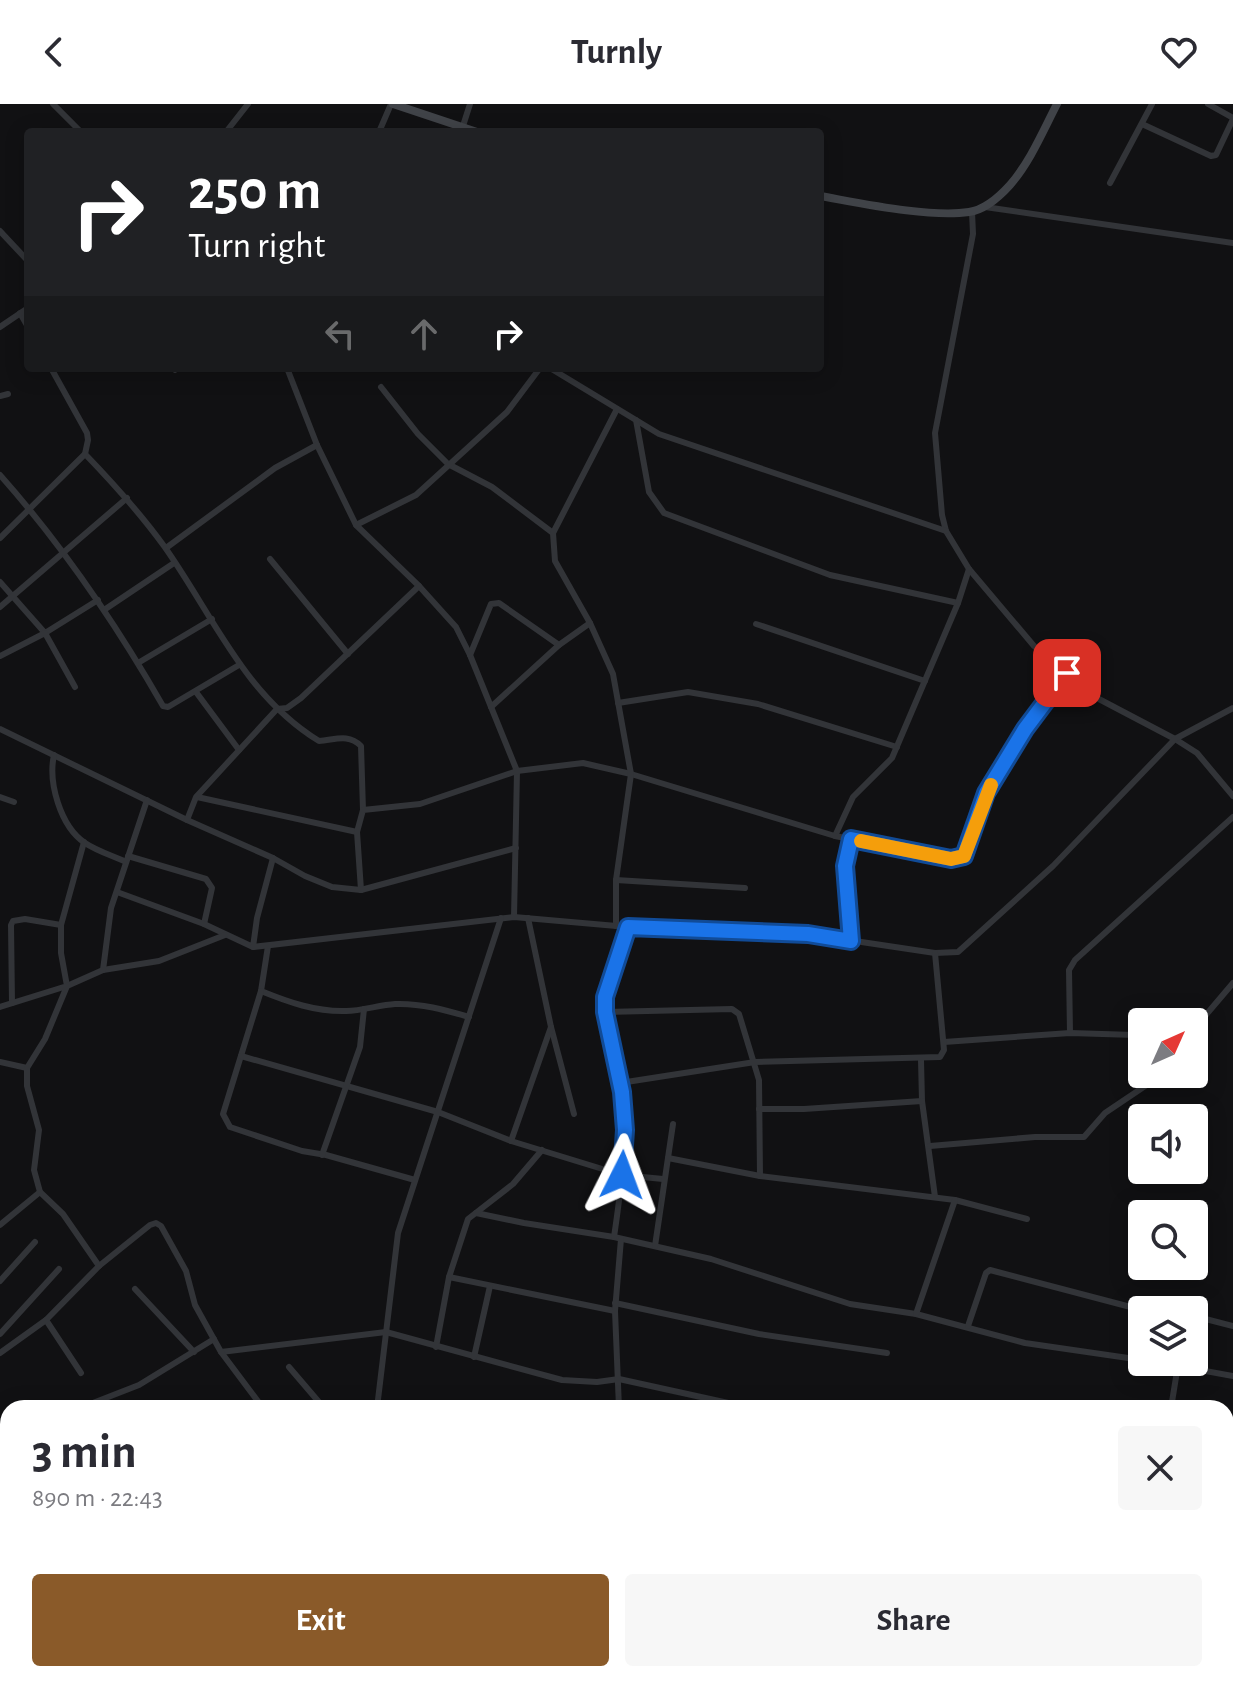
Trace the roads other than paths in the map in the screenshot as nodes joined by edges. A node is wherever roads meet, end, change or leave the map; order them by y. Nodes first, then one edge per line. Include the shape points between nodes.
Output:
1 (53, 104) edge
2 (248, 104) edge
3 (392, 104) edge
4 (470, 104) edge
5 (1057, 104) edge
6 (1152, 104) edge
7 (1208, 104) edge
8 (1233, 118) edge
9 (1142, 124) junction
10 (77, 128) edge
11 (229, 128) edge
12 (381, 128) edge
13 (459, 128) edge
14 (462, 128) edge
15 (1110, 183) dead end
16 (824, 197) edge
17 (982, 206) junction
18 (972, 212) junction
19 (0, 231) edge
20 (1233, 243) edge
21 (24, 257) edge
22 (24, 310) edge
23 (20, 313) junction
24 (24, 320) edge
25 (0, 327) edge
26 (53, 372) edge
27 (289, 372) edge
28 (537, 372) edge
29 (557, 372) edge
30 (381, 387) dead end
31 (617, 409) junction
32 (636, 420) junction
33 (317, 445) junction
34 (85, 454) junction
35 (448, 464) junction
36 (0, 475) edge
37 (127, 498) junction
38 (31, 509) junction
39 (356, 525) junction
40 (946, 531) junction
41 (553, 533) junction
42 (0, 538) edge
43 (166, 548) junction
44 (64, 553) junction
45 (270, 559) dead end
46 (174, 563) junction
47 (969, 569) junction
48 (0, 582) edge
49 (419, 586) junction
50 (14, 597) junction
51 (98, 600) junction
52 (958, 603) junction
53 (0, 607) edge
54 (104, 610) junction
55 (212, 619) junction
56 (590, 623) junction
57 (756, 624) dead end
58 (45, 633) junction
59 (559, 645) junction
60 (348, 654) junction
61 (470, 655) junction
62 (0, 656) edge
63 (138, 663) junction
64 (239, 665) junction
65 (1067, 673) junction
66 (925, 681) junction
67 (75, 687) dead end
68 (196, 692) junction
69 (618, 703) junction
70 (491, 707) junction
71 (1233, 708) edge
72 (277, 709) junction
73 (0, 729) edge
74 (1175, 739) junction
75 (897, 747) junction
76 (239, 750) junction
77 (54, 755) junction
78 (517, 771) junction
79 (631, 774) junction
80 (1233, 796) edge
81 (0, 797) edge
82 (196, 797) junction
83 (147, 800) junction
84 (14, 802) dead end
85 (363, 810) junction
86 (1233, 817) edge
87 (187, 820) junction
88 (357, 832) junction
89 (835, 836) junction
90 (851, 839) junction
91 (84, 842) junction
92 (516, 848) junction
93 (273, 858) junction
94 (127, 859) junction
95 (616, 880) junction
96 (745, 888) dead end
97 (361, 890) junction
98 (117, 892) junction
99 (514, 917) junction
100 (501, 918) junction
101 (528, 918) junction
102 (204, 924) junction
103 (61, 925) junction
104 (616, 926) junction
105 (628, 927) junction
106 (227, 934) junction
107 (851, 941) junction
108 (268, 946) junction
109 (253, 947) junction
110 (935, 953) junction
111 (103, 970) junction
112 (1233, 983) edge
113 (67, 986) junction
114 (261, 991) junction
115 (12, 1003) junction
116 (0, 1007) edge
117 (364, 1009) junction
118 (605, 1012) junction
119 (1208, 1012) edge
120 (469, 1017) junction
121 (551, 1027) junction
122 (1070, 1033) junction
123 (1128, 1035) edge
124 (944, 1042) junction
125 (241, 1056) junction
126 (921, 1060) junction
127 (0, 1062) edge
128 (752, 1063) junction
129 (27, 1068) junction
130 (620, 1083) junction
131 (345, 1087) junction
132 (1142, 1088) edge
133 (922, 1101) junction
134 (759, 1109) junction
135 (438, 1112) junction
136 (574, 1114) dead end
137 (673, 1124) dead end
138 (511, 1141) junction
139 (930, 1146) junction
140 (542, 1150) junction
141 (322, 1155) junction
142 (668, 1158) junction
143 (622, 1175) junction
144 (760, 1176) junction
145 (663, 1179) junction
146 (415, 1180) junction
147 (40, 1192) junction
148 (935, 1197) junction
149 (955, 1200) junction
150 (476, 1213) junction
151 (1027, 1219) dead end
152 (0, 1225) edge
153 (618, 1238) junction
154 (35, 1242) dead end
155 (655, 1246) junction
156 (99, 1266) junction
157 (59, 1269) dead end
158 (449, 1277) junction
159 (0, 1281) edge
160 (490, 1286) junction
161 (135, 1289) dead end
162 (1128, 1306) edge
163 (615, 1307) junction
164 (916, 1314) junction
165 (46, 1320) junction
166 (1208, 1320) edge
167 (968, 1326) junction
168 (1233, 1326) edge
169 (386, 1332) junction
170 (0, 1334) edge
171 (214, 1339) junction
172 (436, 1347) junction
173 (194, 1352) junction
174 (221, 1352) junction
175 (0, 1353) edge
176 (887, 1353) dead end
177 (474, 1357) junction
178 (1128, 1358) edge
179 (289, 1367) dead end
180 (1208, 1371) edge
181 (81, 1373) dead end
182 (1176, 1376) edge
183 (1233, 1376) edge
184 (619, 1379) junction
185 (101, 1400) edge
186 (257, 1400) edge
187 (317, 1400) edge
188 (378, 1400) edge
189 (619, 1400) edge
190 (715, 1400) edge
191 (1172, 1400) edge

1 - 10 street
2 - 11 street
3 - 12 street
3 - 13 street
4 - 14 street
5 - 17 street via 1024,166
6 - 9 street
7 - 8 street
8 - 9 street via 1211,156
9 - 15 street
16 - 18 street
17 - 18 street
17 - 20 street
18 - 40 street via 973,234 935,433
19 - 21 street
22 - 23 street
23 - 24 street
23 - 25 street
26 - 34 street via 87,433
27 - 33 street
28 - 35 street via 507,412
29 - 31 street
30 - 35 street
31 - 32 street
31 - 41 street
32 - 40 street via 659,434
32 - 52 street via 649,492 664,513 830,575
33 - 39 street
33 - 43 street via 275,468
34 - 37 street
34 - 38 street
35 - 39 street via 416,495
35 - 41 street via 492,487
36 - 38 street
37 - 43 street
37 - 44 street
38 - 42 street
38 - 44 street
39 - 49 street
40 - 47 street
41 - 56 street via 555,561
43 - 46 street
44 - 50 street
44 - 51 street
45 - 60 street
46 - 54 street
46 - 55 street
47 - 52 street
47 - 65 street via 1034,646
48 - 50 street
49 - 60 street
49 - 61 street via 456,627
50 - 53 street
50 - 58 street
51 - 54 street
51 - 58 street
52 - 66 street
54 - 63 street
55 - 63 street
55 - 64 street
56 - 59 street
56 - 69 street via 613,674
57 - 66 street
58 - 62 street
58 - 67 street
59 - 61 street via 495,603
59 - 70 street
60 - 72 street via 301,698
61 - 70 street
63 - 68 street via 165,707
64 - 68 street
64 - 72 street
65 - 74 street via 1097,698
65 - 90 street via 986,793 964,856 951,859
66 - 75 street
68 - 76 street
69 - 75 street via 688,692 758,704
69 - 79 street
70 - 78 street
71 - 74 street
72 - 76 street
72 - 85 street via 319,741 344,737 361,746
73 - 77 street
74 - 80 street via 1197,753
74 - 110 street via 976,939 958,952
75 - 89 street via 853,797
76 - 82 street
77 - 83 street
77 - 91 street via 52,779 61,808
78 - 79 street via 583,763
78 - 85 street via 420,804
78 - 92 street
79 - 89 street
79 - 95 street
81 - 84 street
82 - 87 street
82 - 88 street
83 - 87 street
83 - 94 street
85 - 88 street
86 - 122 street via 1075,960 1069,970
87 - 93 street
88 - 97 street
89 - 90 street
90 - 107 street via 845,866
91 - 94 street
91 - 103 street
92 - 97 street
92 - 99 street
93 - 97 street via 332,887
93 - 109 street
94 - 98 street
94 - 102 street via 211,883
95 - 96 street
95 - 104 street
98 - 102 street
98 - 111 street
99 - 100 street
99 - 101 street
100 - 108 street
100 - 120 street
101 - 104 street
101 - 121 street
102 - 106 street
103 - 113 street
103 - 115 street via 13,921
104 - 105 street
105 - 107 street via 808,934
105 - 118 street
106 - 109 street
106 - 111 street via 159,961
107 - 110 street
108 - 109 street
108 - 114 street
110 - 124 street
111 - 113 street
112 - 119 street
113 - 115 street
113 - 129 street
114 - 117 street via 313,1009
114 - 125 street
115 - 116 street
117 - 120 street via 415,1005
117 - 131 street via 360,1047
118 - 128 street via 732,1009 739,1014
118 - 130 street
120 - 135 street
121 - 136 street
121 - 138 street
122 - 123 street
122 - 124 street
124 - 126 street via 940,1057
125 - 131 street
125 - 141 street via 223,1114 230,1127
126 - 128 street
126 - 133 street
127 - 129 street
128 - 130 street
128 - 134 street via 759,1080
129 - 147 street via 39,1130 34,1170
130 - 143 street
131 - 135 street
131 - 141 street
132 - 139 street via 1105,1113 1084,1137
133 - 134 street
133 - 139 street
134 - 144 street
135 - 138 street
135 - 146 street
137 - 142 street
138 - 140 street
139 - 148 street
140 - 143 street
140 - 150 street via 513,1184
141 - 146 street
142 - 144 street
142 - 145 street
143 - 145 street
143 - 153 street
144 - 148 street
145 - 155 street
146 - 169 street via 398,1233
147 - 152 street
147 - 156 street via 63,1214
148 - 149 street
149 - 151 street
149 - 164 street
150 - 153 street
150 - 158 street via 464,1226
153 - 155 street
153 - 163 street
154 - 159 street
155 - 164 street via 850,1304
156 - 165 street
156 - 171 street via 150,1225 161,1226
157 - 170 street
158 - 160 street
158 - 172 street
160 - 163 street
160 - 177 street
161 - 173 street
162 - 167 street via 990,1270
163 - 176 street
163 - 184 street
164 - 167 street
165 - 175 street
165 - 181 street
166 - 168 street
167 - 178 street via 1025,1343
169 - 172 street
169 - 174 street
169 - 188 street
171 - 173 street
171 - 174 street
172 - 177 street
173 - 185 street via 139,1385
174 - 186 street
177 - 184 street via 562,1380
179 - 187 street
180 - 183 street
182 - 191 street
184 - 189 street
184 - 190 street

